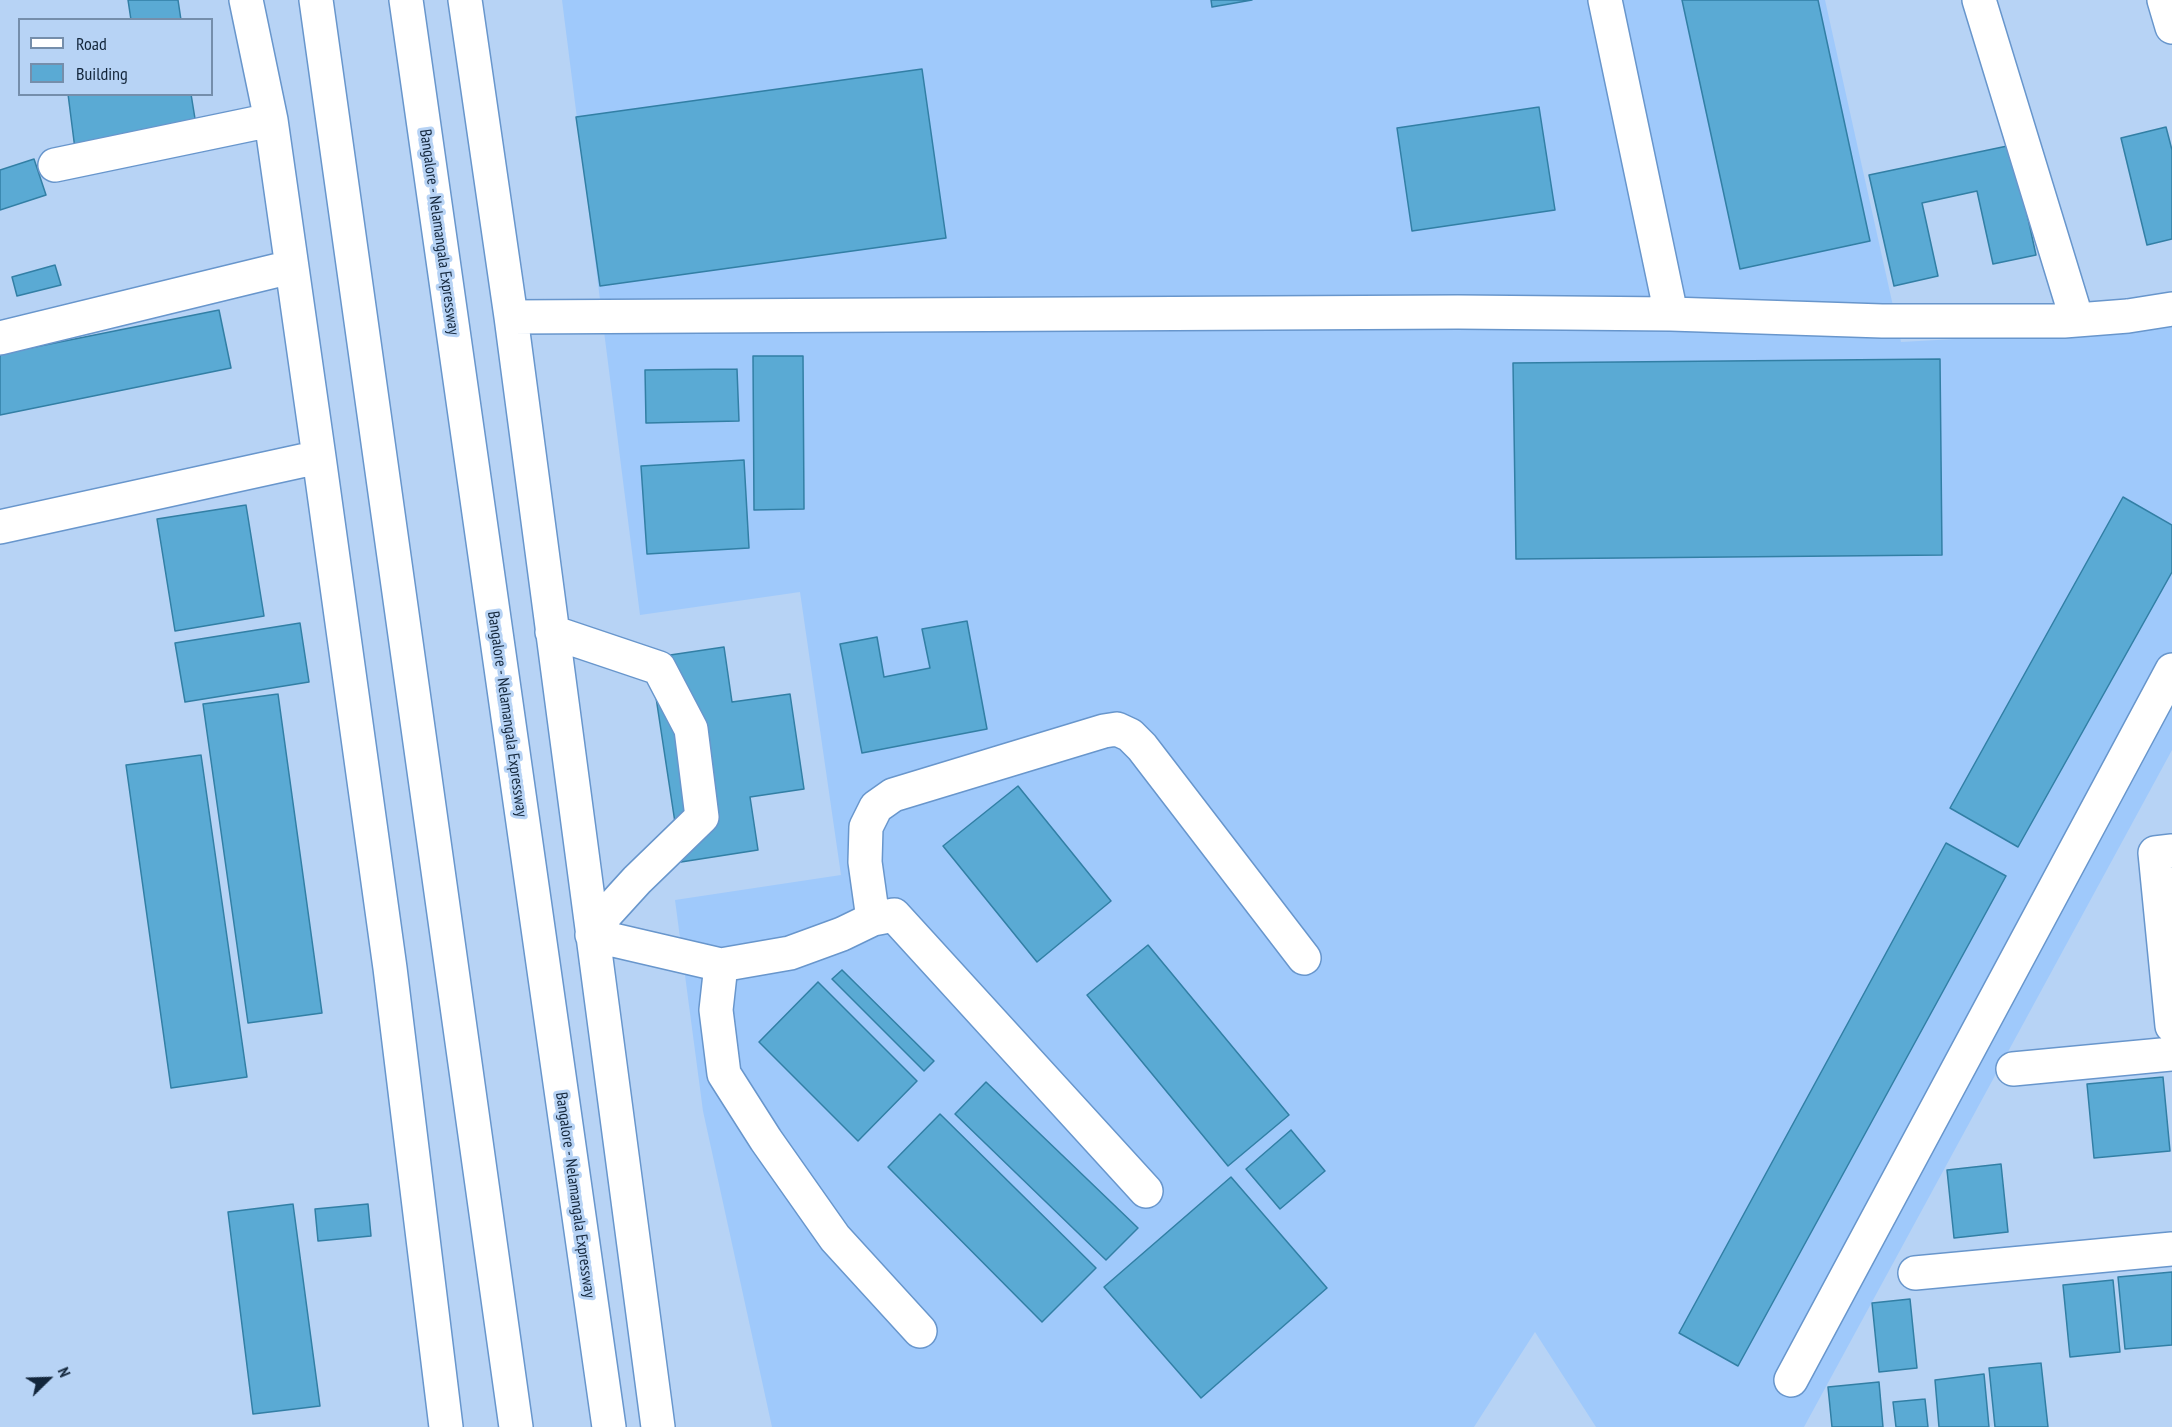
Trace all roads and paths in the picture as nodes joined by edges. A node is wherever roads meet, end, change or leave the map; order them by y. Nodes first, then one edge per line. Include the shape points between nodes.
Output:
1 (246, 0) edge
2 (316, 0) edge
3 (406, 0) edge
4 (465, 0) edge
5 (1605, 0) edge
6 (1979, 0) edge
7 (2164, 0) edge
8 (2172, 27) edge
9 (271, 120) junction
10 (54, 165) dead end
11 (291, 267) junction
12 (2172, 309) edge
13 (1671, 315) junction
14 (511, 317) junction
15 (2077, 320) junction
16 (0, 338) edge
17 (319, 457) junction
18 (0, 527) edge
19 (552, 632) junction
20 (2172, 670) edge
21 (2172, 851) edge
22 (873, 919) junction
23 (592, 935) junction
24 (1304, 958) dead end
25 (721, 964) junction
26 (2172, 1026) edge
27 (2172, 1054) edge
28 (2013, 1068) dead end
29 (1146, 1191) dead end
30 (2172, 1249) edge
31 (1915, 1273) dead end
32 (920, 1331) dead end
33 (1791, 1380) dead end
34 (446, 1427) edge
35 (516, 1427) edge
36 (609, 1427) edge
37 (658, 1427) edge

1 - 9 main road
2 - 35 main road
3 - 36 main road, Bangalore - Nelamangala Expressway
4 - 14 main road
5 - 13 main road
6 - 15 main road
7 - 8 main road
9 - 10 main road
9 - 11 main road
11 - 16 main road
11 - 17 main road
12 - 15 main road
13 - 14 main road via 1446,312
13 - 15 main road via 1882,321
14 - 19 main road
17 - 18 main road
17 - 34 main road via 390,968
19 - 23 main road
19 - 23 main road via 659,668 691,729 702,816 637,880
20 - 33 main road
21 - 26 main road via 2155,853
22 - 24 main road via 865,862 866,828 876,807 893,795 1117,729 1142,747
22 - 25 main road via 790,953
22 - 29 main road via 891,915 898,918
23 - 25 main road
23 - 37 main road
25 - 32 main road via 716,1010 724,1074 835,1238
27 - 28 main road
30 - 31 main road

